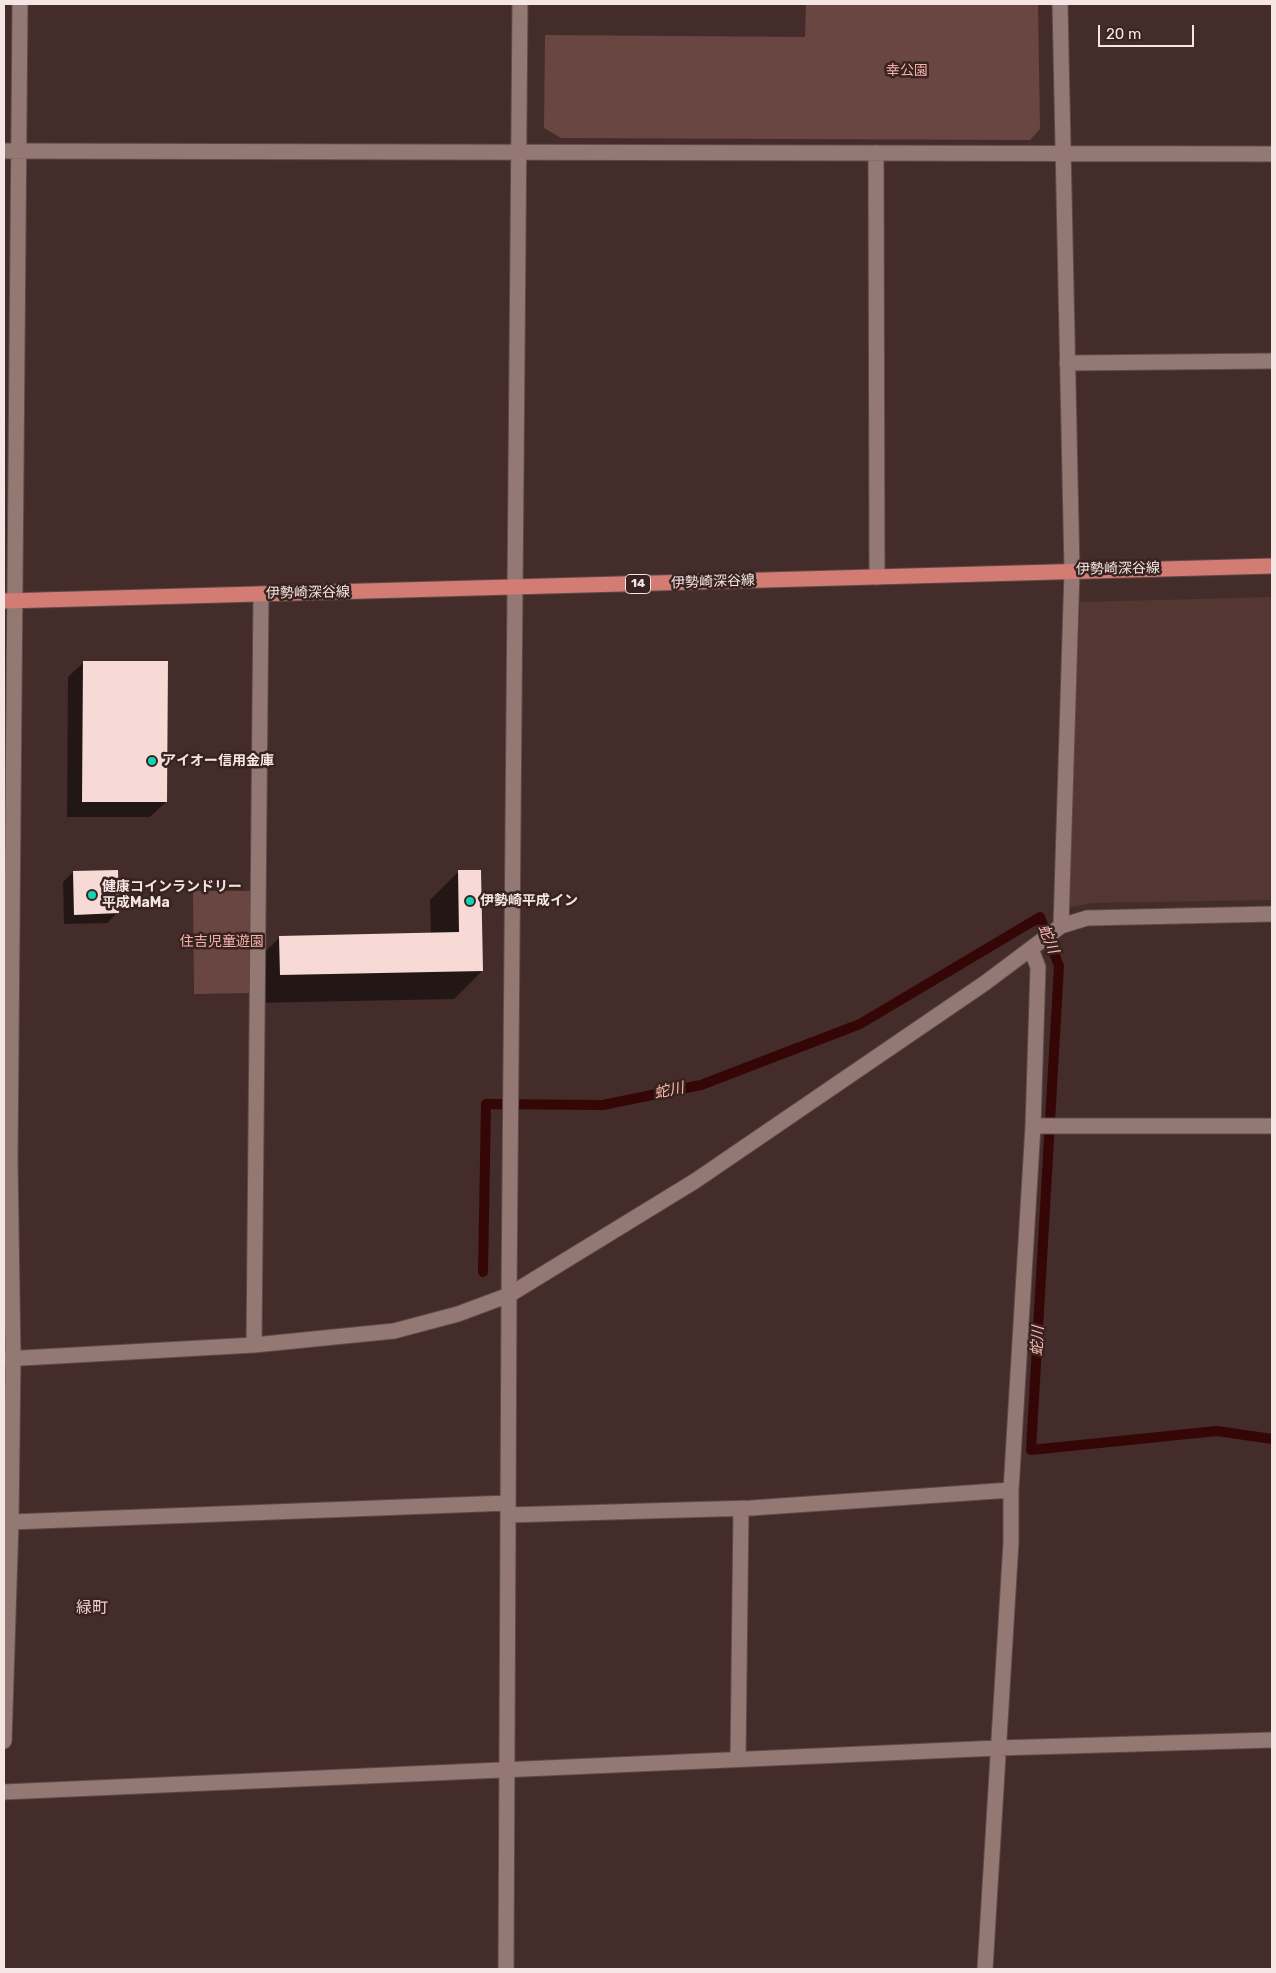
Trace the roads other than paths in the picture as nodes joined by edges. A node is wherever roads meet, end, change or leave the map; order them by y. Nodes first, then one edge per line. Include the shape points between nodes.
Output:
1 (20, 4) edge
2 (520, 4) edge
3 (1060, 4) edge
4 (11, 151) edge
5 (518, 152) junction
6 (876, 153) junction
7 (1063, 154) junction
8 (1272, 154) edge
9 (1272, 361) edge
10 (1067, 364) junction
11 (1272, 566) edge
12 (1072, 571) junction
13 (878, 577) junction
14 (514, 588) junction
15 (261, 594) junction
16 (9, 600) edge
17 (1272, 914) edge
18 (1061, 926) junction
19 (1031, 949) junction
20 (1033, 1126) junction
21 (1272, 1126) edge
22 (7, 1159) edge
23 (509, 1295) junction
24 (254, 1345) junction
25 (8, 1359) edge
26 (1011, 1490) junction
27 (741, 1508) junction
28 (508, 1509) junction
29 (11, 1522) junction
30 (1272, 1740) edge
31 (4, 1741) edge
32 (998, 1748) junction
33 (738, 1759) junction
34 (507, 1769) junction
35 (4, 1792) edge
36 (506, 1969) edge
37 (985, 1969) edge

1 - 4 street
2 - 5 street
3 - 7 street
4 - 5 street
4 - 16 street
5 - 6 street
5 - 14 street
6 - 7 street
6 - 13 street
7 - 8 street
7 - 10 street
9 - 10 street
10 - 12 street
11 - 12 main road, 伊勢崎深谷線 / 14
12 - 13 main road, 伊勢崎深谷線 / 14
12 - 18 street
13 - 14 main road, 伊勢崎深谷線 / 14
14 - 15 main road, 伊勢崎深谷線 / 14
14 - 23 street
15 - 16 main road, 伊勢崎深谷線 / 14
15 - 24 street
16 - 22 street
17 - 18 street via 1087,918
18 - 19 street
19 - 20 street via 1038,967
19 - 23 street via 696,1181
20 - 21 street
20 - 26 street
22 - 25 street
23 - 24 street via 458,1314 394,1331
23 - 28 street
24 - 25 street
25 - 29 street
26 - 27 street
26 - 32 street via 1011,1542
27 - 28 street
27 - 33 street
28 - 29 street
28 - 34 street
29 - 31 street
30 - 32 street
32 - 33 street
32 - 37 street
33 - 34 street
34 - 35 street
34 - 36 street

